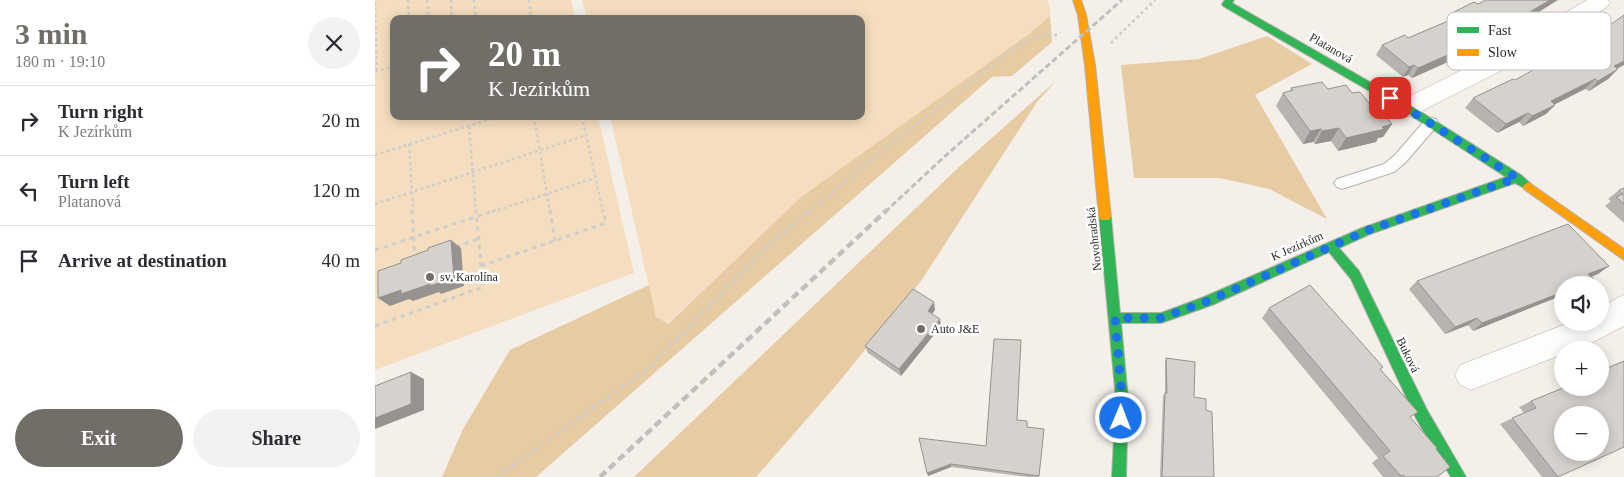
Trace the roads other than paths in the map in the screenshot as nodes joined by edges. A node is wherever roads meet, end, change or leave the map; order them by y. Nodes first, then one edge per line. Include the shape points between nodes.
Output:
1 (1077, 0) edge
2 (1230, 0) edge
3 (1599, 2) dead end
4 (1583, 12) edge
5 (1482, 70) edge
6 (1407, 108) junction
7 (1431, 123) junction
8 (1517, 178) junction
9 (1342, 183) dead end
10 (1331, 246) junction
11 (1624, 255) edge
12 (1624, 308) edge
13 (1115, 318) junction
14 (1471, 375) dead end
15 (1119, 477) edge
16 (1459, 477) edge

1 - 13 street, Novohradská via 1090,66
2 - 6 street, Platanová via 1227,4
3 - 4 street
5 - 6 street
6 - 7 street, Platanová
7 - 8 street, Platanová
7 - 9 lane via 1389,168
8 - 10 street, K Jezírkům
8 - 11 street, Platanová
10 - 13 street, K Jezírkům via 1208,301 1161,318
10 - 16 street, Buková via 1355,276 1422,416
12 - 14 street via 1578,334
13 - 15 street, Novohradská via 1122,399

